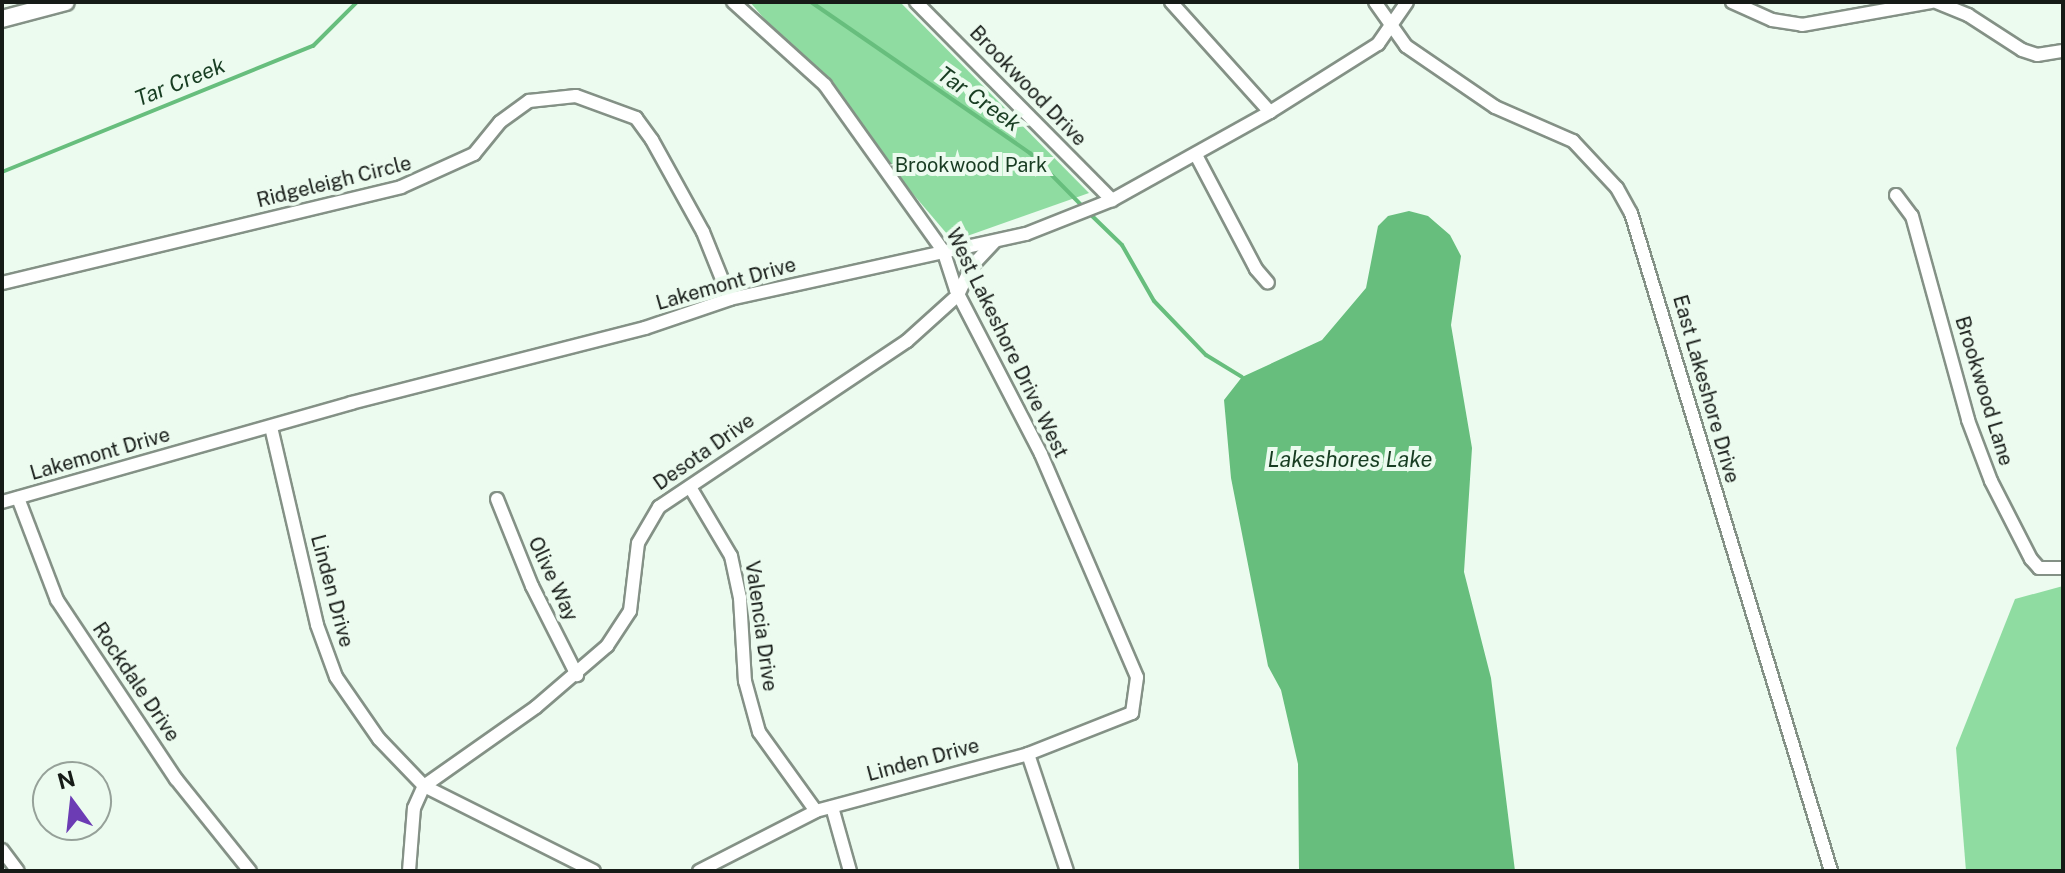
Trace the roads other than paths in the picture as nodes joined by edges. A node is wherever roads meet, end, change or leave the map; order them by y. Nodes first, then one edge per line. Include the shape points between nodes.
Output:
1 (66, 2) edge
2 (733, 2) edge
3 (916, 2) edge
4 (1171, 2) edge
5 (1375, 2) edge
6 (1407, 2) edge
7 (1732, 2) edge
8 (1934, 2) edge
9 (2, 19) edge
10 (1391, 30) junction
11 (2063, 51) edge
12 (1270, 112) junction
13 (1196, 155) junction
14 (1896, 195) dead end
15 (1112, 200) junction
16 (996, 240) junction
17 (944, 252) junction
18 (2, 283) edge
19 (1268, 283) dead end
20 (958, 295) junction
21 (730, 299) junction
22 (271, 427) junction
23 (690, 487) junction
24 (18, 498) junction
25 (497, 499) dead end
26 (2, 502) edge
27 (2063, 568) edge
28 (577, 675) junction
29 (1028, 754) junction
30 (424, 786) junction
31 (832, 807) junction
32 (816, 811) junction
33 (2, 850) edge
34 (18, 871) edge
35 (250, 871) edge
36 (409, 871) edge
37 (594, 871) edge
38 (699, 871) edge
39 (850, 871) edge
40 (1067, 871) edge
41 (1831, 871) edge

1 - 9 main road
2 - 17 street, West Lakeshore Drive West via 825,85
3 - 15 street, Brookwood Drive
4 - 12 street
5 - 10 street, East Lakeshore Drive
6 - 10 street, Lakemont Drive
7 - 8 street via 1772,20 1814,25
8 - 11 street via 1968,15 2022,50 2037,55
10 - 12 street, Lakemont Drive
10 - 41 street, East Lakeshore Drive via 1495,107 1573,141 1617,188 1631,213
12 - 13 street, Lakemont Drive
13 - 15 street, Lakemont Drive
13 - 19 street
14 - 27 street, Brookwood Lane via 1912,216 1976,444 2039,568
15 - 16 street, Lakemont Drive via 1026,234
16 - 17 street, Lakemont Drive
16 - 20 street, Desota Drive via 971,267
17 - 20 street, West Lakeshore Drive West
17 - 21 street, Lakemont Drive
18 - 21 street, Ridgeleigh Circle via 401,187 474,154 500,122 529,101 576,96 610,105 644,129 703,232
20 - 23 street, Desota Drive via 907,341
20 - 29 street, West Lakeshore Drive West via 1041,454 1137,677 1132,713
21 - 22 street, Lakemont Drive via 645,328
22 - 24 street, Lakemont Drive
22 - 30 street, Linden Drive via 317,625 336,677 379,739
23 - 28 street, Desota Drive via 659,507 645,525 630,611 607,646
23 - 32 street, Valencia Drive via 731,556 740,598 745,681 759,732
24 - 26 street, Lakemont Drive
24 - 35 street, Rockdale Drive via 57,600 176,779
25 - 28 street, Olive Way via 532,586
28 - 30 street, Desota Drive
29 - 31 street, Linden Drive
29 - 40 street
30 - 36 street via 414,808
30 - 37 street, Linden Drive
31 - 32 street, Linden Drive
31 - 39 street
32 - 38 street, Linden Drive
33 - 34 street

